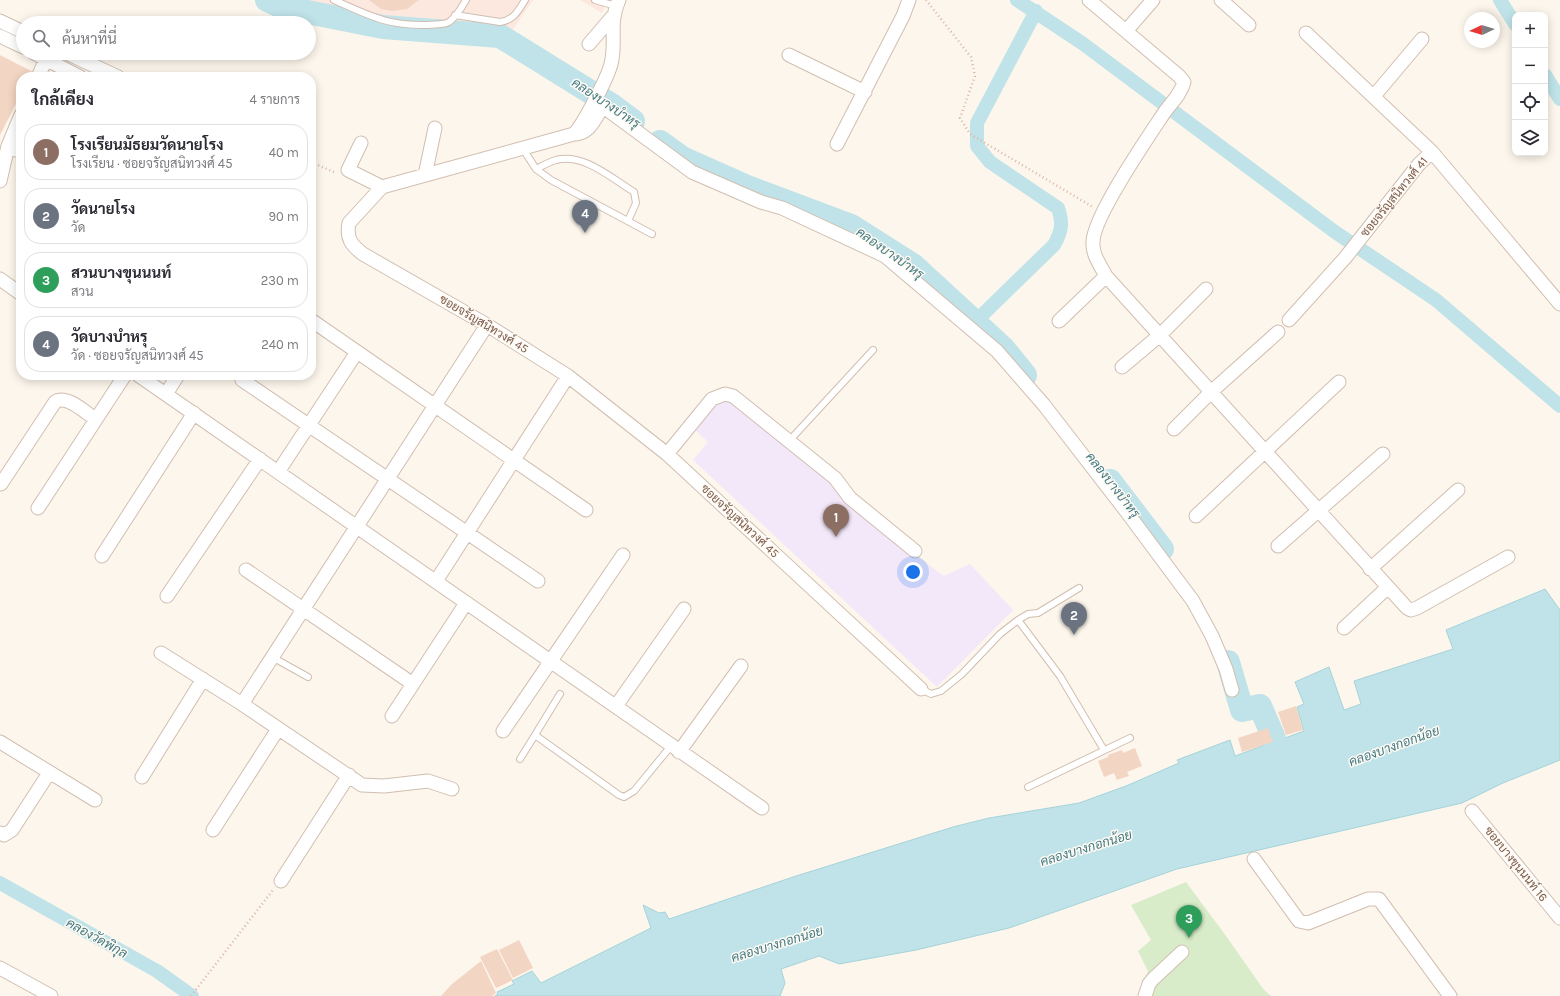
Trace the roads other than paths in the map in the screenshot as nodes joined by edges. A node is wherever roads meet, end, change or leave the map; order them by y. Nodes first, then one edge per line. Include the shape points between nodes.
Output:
1 (334, 0) edge
2 (466, 0) edge
3 (525, 0) edge
4 (598, 0) edge
5 (909, 0) edge
6 (1089, 0) edge
7 (1153, 0) edge
8 (1221, 0) edge
9 (616, 8) edge
10 (455, 16) junction
11 (0, 21) edge
12 (1249, 25) dead end
13 (16, 29) edge
14 (1126, 31) junction
15 (1306, 33) dead end
16 (0, 36) edge
17 (1422, 39) dead end
18 (16, 44) edge
19 (589, 44) dead end
20 (789, 55) dead end
21 (40, 60) edge
22 (48, 60) edge
23 (82, 60) edge
24 (38, 72) edge
25 (70, 72) edge
26 (107, 72) edge
27 (864, 92) junction
28 (1374, 96) junction
29 (16, 128) edge
30 (435, 128) dead end
31 (576, 132) junction
32 (361, 143) dead end
33 (836, 144) dead end
34 (8, 146) junction
35 (523, 149) junction
36 (16, 150) edge
37 (1432, 152) junction
38 (536, 169) junction
39 (425, 175) junction
40 (0, 180) edge
41 (382, 187) junction
42 (628, 221) junction
43 (652, 234) dead end
44 (1106, 276) junction
45 (0, 279) edge
46 (1206, 289) dead end
47 (16, 290) edge
48 (1560, 304) edge
49 (1290, 320) dead end
50 (1059, 321) dead end
51 (316, 323) edge
52 (487, 325) junction
53 (1278, 332) dead end
54 (1160, 335) junction
55 (873, 350) dead end
56 (357, 352) junction
57 (1122, 367) dead end
58 (568, 376) junction
59 (122, 380) edge
60 (145, 380) edge
61 (175, 380) edge
62 (242, 380) dead end
63 (1339, 382) dead end
64 (1211, 392) junction
65 (166, 394) junction
66 (435, 406) junction
67 (194, 413) junction
68 (96, 419) junction
69 (309, 425) junction
70 (1174, 429) dead end
71 (790, 440) junction
72 (1265, 452) junction
73 (667, 454) junction
74 (1383, 454) dead end
75 (260, 459) junction
76 (514, 461) junction
77 (278, 472) junction
78 (387, 478) junction
79 (1, 484) edge
80 (1458, 490) dead end
81 (38, 508) dead end
82 (586, 510) dead end
83 (1317, 510) junction
84 (1196, 516) dead end
85 (357, 526) junction
86 (467, 533) junction
87 (1278, 546) dead end
88 (915, 551) dead end
89 (623, 555) dead end
90 (102, 556) dead end
91 (1508, 557) dead end
92 (1370, 569) junction
93 (246, 570) dead end
94 (436, 581) junction
95 (538, 581) dead end
96 (1078, 588) dead end
97 (1387, 588) junction
98 (167, 596) dead end
99 (466, 603) junction
100 (303, 609) junction
101 (684, 609) dead end
102 (1018, 620) junction
103 (1344, 628) dead end
104 (161, 652) dead end
105 (272, 657) junction
106 (551, 662) junction
107 (741, 666) dead end
108 (308, 677) dead end
109 (203, 679) junction
110 (413, 684) junction
111 (921, 689) joint
112 (1232, 690) dead end
113 (560, 694) dead end
114 (242, 704) junction
115 (616, 706) junction
116 (392, 716) dead end
117 (278, 729) junction
118 (503, 731) dead end
119 (535, 735) junction
120 (1130, 738) dead end
121 (0, 742) edge
122 (675, 749) junction
123 (1104, 750) junction
124 (520, 759) dead end
125 (49, 773) junction
126 (348, 776) junction
127 (142, 778) dead end
128 (1028, 787) dead end
129 (452, 789) dead end
130 (95, 800) dead end
131 (762, 808) dead end
132 (1472, 811) dead end
133 (213, 830) dead end
134 (0, 833) edge
135 (1254, 859) dead end
136 (281, 881) road end
137 (1560, 918) edge
138 (1182, 952) dead end
139 (0, 968) edge
140 (51, 996) edge
141 (1145, 996) edge
142 (1450, 996) edge

1 - 10 lane via 390,23 442,24
2 - 10 lane
3 - 10 lane via 514,16 507,21
4 - 9 lane
5 - 27 street
6 - 14 street
7 - 14 street
8 - 12 street
9 - 19 street
9 - 31 street via 611,64
11 - 13 street
14 - 44 street via 1184,82 1182,89 1102,212 1092,244 1094,254
15 - 28 street
16 - 18 street
17 - 28 street
20 - 27 street
21 - 24 street
22 - 25 street
23 - 26 street
27 - 33 street
28 - 37 street
29 - 34 street
30 - 39 street
31 - 35 street
31 - 112 street via 582,134 591,126 602,108 605,108 692,172 761,202 782,208 885,256 950,309 998,351 1044,405 1189,595 1212,636
32 - 41 street via 348,170
34 - 36 street
34 - 40 street
35 - 38 lane
35 - 39 street
37 - 48 street, ซอยจรัญสนิทวงศ์ 41
37 - 49 street, ซอยจรัญสนิทวงศ์ 41 via 1419,164 1345,258
38 - 42 lane via 551,180
38 - 42 lane via 555,160 568,158 580,160 591,166 634,192 636,203
39 - 41 street
41 - 52 street, ซอยจรัญสนิทวงศ์ 45 via 349,223 347,231 353,247
42 - 43 lane
44 - 50 street
44 - 54 street
45 - 47 street
46 - 54 street
51 - 56 street
52 - 58 street, ซอยจรัญสนิทวงศ์ 45
52 - 66 street
53 - 64 street
54 - 57 street
54 - 64 street
55 - 71 lane
56 - 66 street
56 - 69 street
58 - 73 street, ซอยจรัญสนิทวงศ์ 45
58 - 76 street
59 - 68 street
60 - 65 street
61 - 65 street
62 - 69 street
63 - 72 street
64 - 70 street
64 - 72 street
65 - 67 street
66 - 76 street
66 - 78 street
67 - 75 street
67 - 90 street
68 - 79 street via 66,400 55,402
68 - 81 street
69 - 77 street
69 - 78 street
71 - 73 street via 733,396 725,394 712,399 706,405
71 - 88 street via 835,478 850,498
72 - 83 street
72 - 84 street
73 - 111 street, ซอยจรัญสนิทวงศ์ 45
74 - 83 street
75 - 77 street
75 - 98 street
76 - 82 street
76 - 86 street
77 - 85 street
78 - 85 street
78 - 86 street
80 - 92 street
83 - 87 street
83 - 92 street
85 - 94 street
85 - 100 street
86 - 94 street
86 - 95 street
89 - 106 street
91 - 97 street via 1411,610
92 - 97 street
93 - 100 street
94 - 99 street
96 - 102 lane via 1038,613 1028,614
97 - 103 street
99 - 106 street
99 - 110 street
100 - 105 street
100 - 110 street
101 - 115 street
102 - 111 lane via 1000,634 941,692 931,694
102 - 123 lane via 1060,676
104 - 109 street
105 - 108 lane
105 - 114 street
106 - 115 street
106 - 118 street
107 - 122 street
109 - 114 street
109 - 127 street
110 - 116 street
113 - 119 lane
114 - 117 street
115 - 122 street
117 - 126 street
117 - 133 street
119 - 122 lane via 624,798
119 - 124 lane
120 - 123 lane
121 - 125 street
122 - 131 street
123 - 128 lane
125 - 130 street
125 - 134 street via 12,830 4,835
126 - 129 street via 370,787 428,781
126 - 136 street
132 - 137 street, ซอยบางขุนนนท์ 16
135 - 142 street via 1299,921 1304,923 1368,899 1379,899
138 - 141 street via 1153,979
139 - 140 street

